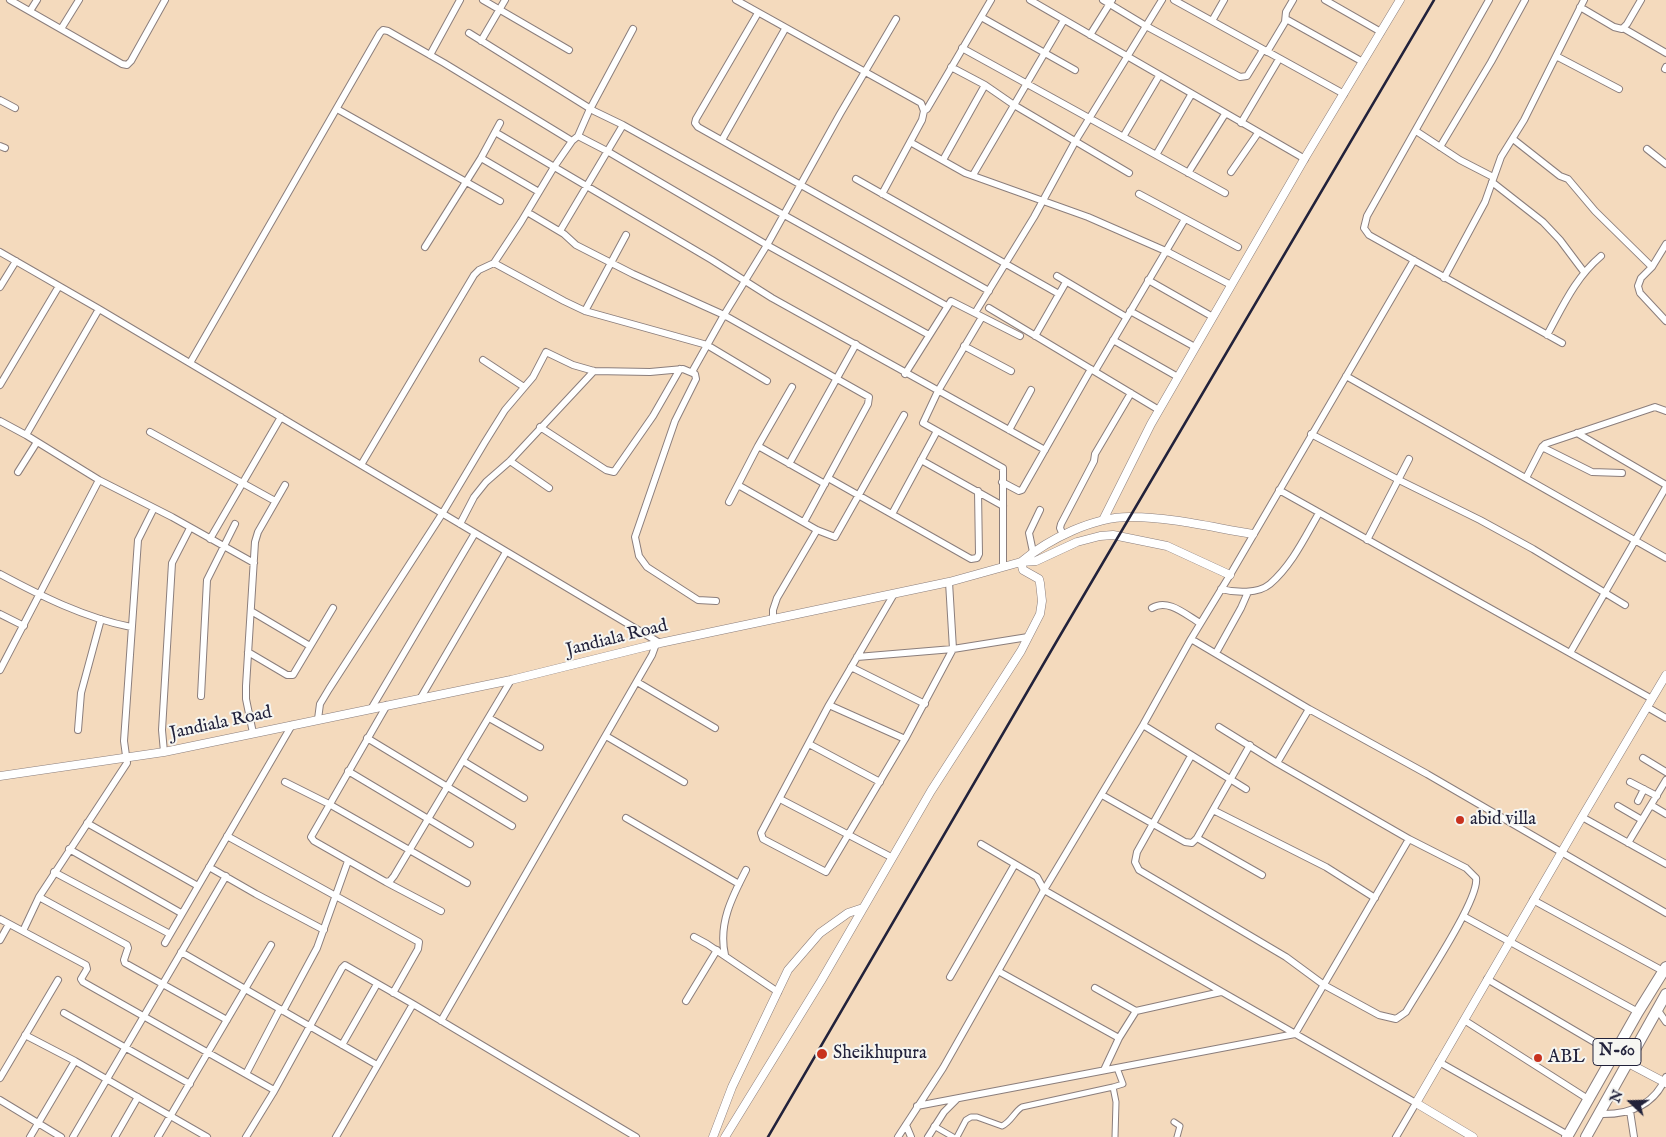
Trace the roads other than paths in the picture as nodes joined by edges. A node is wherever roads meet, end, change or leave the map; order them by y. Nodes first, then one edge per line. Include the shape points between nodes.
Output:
1 (10, 0) edge
2 (37, 0) edge
3 (79, 0) edge
4 (165, 0) edge
5 (460, 0) edge
6 (483, 0) edge
7 (505, 0) edge
8 (736, 0) edge
9 (991, 0) edge
10 (1030, 0) edge
11 (1162, 0) edge
12 (1174, 0) edge
13 (1224, 0) edge
14 (1293, 0) edge
15 (1325, 0) edge
16 (1400, 0) edge
17 (1489, 0) edge
18 (1524, 0) edge
19 (1584, 0) edge
20 (1641, 0) edge
21 (1108, 1) edge
22 (1580, 7) junction
23 (499, 10) junction
24 (30, 11) junction
25 (758, 13) junction
26 (981, 17) junction
27 (1286, 19) junction
28 (896, 20) dead end
29 (1064, 20) junction
30 (1212, 21) junction
31 (1146, 26) junction
32 (786, 28) junction
33 (1623, 28) junction
34 (61, 29) junction
35 (633, 29) dead end
36 (1381, 32) junction
37 (468, 33) dead end
38 (1090, 35) junction
39 (481, 41) junction
40 (962, 48) junction
41 (569, 50) dead end
42 (1265, 51) junction
43 (1045, 52) junction
44 (1666, 53) edge
45 (430, 55) junction
46 (1127, 56) junction
47 (1556, 56) junction
48 (1279, 59) junction
49 (1363, 62) junction
50 (951, 66) junction
51 (1075, 70) dead end
52 (865, 72) junction
53 (1159, 76) junction
54 (984, 84) junction
55 (1027, 84) junction
56 (1619, 89) dead end
57 (1191, 94) junction
58 (1344, 94) junction
59 (0, 100) edge
60 (1014, 104) junction
61 (15, 108) dead end
62 (591, 109) junction
63 (337, 110) junction
64 (924, 111) junction
65 (1225, 114) junction
66 (1089, 118) junction
67 (500, 123) dead end
68 (1241, 123) junction
69 (623, 125) junction
70 (1416, 131) junction
71 (495, 132) junction
72 (1258, 133) junction
73 (578, 136) junction
74 (1123, 137) junction
75 (1513, 139) junction
76 (722, 140) junction
77 (1076, 140) junction
78 (572, 141) junction
79 (910, 142) junction
80 (1440, 148) junction
81 (1647, 149) dead end
82 (607, 151) junction
83 (1156, 155) junction
84 (481, 158) junction
85 (1305, 159) junction
86 (943, 160) junction
87 (1666, 164) edge
88 (554, 167) junction
89 (1231, 172) dead end
90 (1129, 173) dead end
91 (1188, 173) junction
92 (973, 176) junction
93 (856, 179) dead end
94 (1492, 180) junction
95 (465, 183) junction
96 (800, 184) junction
97 (586, 186) junction
98 (539, 192) junction
99 (1225, 193) dead end
100 (882, 194) junction
101 (1139, 194) dead end
102 (500, 202) dead end
103 (1042, 202) junction
104 (527, 212) junction
105 (783, 214) junction
106 (1185, 219) junction
107 (560, 231) junction
108 (626, 235) dead end
109 (767, 244) junction
110 (1666, 244) edge
111 (425, 248) dead end
112 (1238, 248) dead end
113 (1165, 251) junction
114 (0, 252) edge
115 (1601, 256) dead end
116 (1414, 260) junction
117 (16, 261) junction
118 (494, 263) junction
119 (612, 263) junction
120 (1006, 264) junction
121 (1652, 267) junction
122 (1584, 272) junction
123 (1057, 276) dead end
124 (1444, 278) junction
125 (745, 280) junction
126 (1148, 280) junction
127 (1066, 282) junction
128 (1231, 285) junction
129 (59, 286) junction
130 (0, 287) edge
131 (989, 291) junction
132 (1059, 294) junction
133 (947, 306) junction
134 (989, 308) dead end
135 (99, 309) junction
136 (586, 311) junction
137 (724, 314) junction
138 (1128, 314) junction
139 (979, 315) junction
140 (1213, 317) junction
141 (1666, 322) edge
142 (929, 335) junction
143 (1547, 335) junction
144 (1020, 336) dead end
145 (1035, 336) junction
146 (1113, 340) junction
147 (1562, 343) dead end
148 (707, 344) junction
149 (856, 344) junction
150 (964, 346) junction
151 (1195, 347) junction
152 (483, 360) dead end
153 (190, 363) junction
154 (680, 369) junction
155 (1011, 370) dead end
156 (1093, 370) junction
157 (594, 371) junction
158 (692, 372) junction
159 (905, 374) junction
160 (1346, 376) junction
161 (1178, 377) junction
162 (837, 378) junction
163 (767, 381) dead end
164 (0, 386) edge
165 (524, 387) junction
166 (792, 387) dead end
167 (938, 390) junction
168 (1031, 390) dead end
169 (1131, 392) junction
170 (1158, 410) junction
171 (1666, 411) edge
172 (904, 415) dead end
173 (281, 417) junction
174 (1, 424) edge
175 (540, 427) junction
176 (1009, 430) junction
177 (937, 431) junction
178 (150, 432) dead end
179 (1577, 433) junction
180 (1311, 434) junction
181 (26, 435) junction
182 (37, 442) junction
183 (758, 446) junction
184 (1542, 446) junction
185 (1045, 450) junction
186 (1410, 459) dead end
187 (921, 460) junction
188 (510, 461) junction
189 (361, 464) junction
190 (789, 464) junction
191 (18, 472) dead end
192 (1622, 473) dead end
193 (1526, 478) junction
194 (99, 480) junction
195 (1399, 480) junction
196 (826, 481) junction
197 (1002, 482) junction
198 (244, 483) junction
199 (738, 484) junction
200 (285, 485) dead end
201 (1666, 486) edge
202 (549, 488) dead end
203 (1279, 490) junction
204 (978, 491) junction
205 (859, 496) junction
206 (275, 500) junction
207 (729, 502) dead end
208 (1003, 506) junction
209 (154, 508) junction
210 (1040, 510) dead end
211 (1319, 513) junction
212 (442, 514) junction
213 (892, 514) junction
214 (1103, 520) junction
215 (804, 522) junction
216 (235, 524) dead end
217 (460, 524) junction
218 (190, 528) junction
219 (817, 530) junction
220 (475, 533) junction
221 (1253, 534) junction
222 (1063, 535) junction
223 (210, 539) junction
224 (1366, 540) junction
225 (1635, 540) junction
226 (223, 546) junction
227 (506, 552) junction
228 (1033, 552) junction
229 (1666, 558) edge
230 (1020, 562) junction
231 (254, 563) junction
232 (1003, 568) junction
233 (0, 574) edge
234 (1230, 575) junction
235 (949, 582) junction
236 (1222, 589) junction
237 (1248, 592) junction
238 (1605, 592) junction
239 (894, 594) junction
240 (39, 595) junction
241 (716, 601) dead end
242 (1625, 604) dead end
243 (333, 608) dead end
244 (1152, 608) dead end
245 (251, 612) junction
246 (0, 614) edge
247 (101, 619) junction
248 (772, 619) junction
249 (1200, 623) junction
250 (24, 626) junction
251 (131, 627) junction
252 (1028, 637) junction
253 (1191, 639) junction
254 (658, 643) junction
255 (310, 646) junction
256 (953, 649) junction
257 (248, 652) junction
258 (1216, 653) junction
259 (1570, 653) junction
260 (0, 654) edge
261 (7, 657) junction
262 (857, 657) junction
263 (852, 667) junction
264 (0, 670) edge
265 (1666, 675) edge
266 (511, 680) junction
267 (637, 682) junction
268 (201, 696) dead end
269 (420, 699) junction
270 (1652, 699) junction
271 (925, 704) junction
272 (387, 705) junction
273 (829, 705) junction
274 (1648, 707) junction
275 (371, 708) junction
276 (1309, 709) junction
277 (489, 718) junction
278 (1666, 718) edge
279 (318, 719) junction
280 (292, 724) junction
281 (1143, 725) junction
282 (1219, 727) dead end
283 (715, 728) dead end
284 (78, 730) dead end
285 (253, 732) junction
286 (606, 736) junction
287 (368, 738) junction
288 (905, 739) junction
289 (809, 744) junction
290 (1250, 745) junction
291 (540, 747) dead end
292 (164, 752) junction
293 (1191, 756) junction
294 (127, 757) junction
295 (1643, 758) dead end
296 (463, 761) junction
297 (1277, 763) junction
298 (348, 771) junction
299 (1666, 772) edge
300 (0, 776) edge
301 (1230, 779) junction
302 (1666, 780) edge
303 (285, 782) dead end
304 (684, 782) dead end
305 (880, 782) junction
306 (1630, 782) dead end
307 (448, 787) junction
308 (1246, 789) dead end
309 (1644, 789) junction
310 (1102, 795) junction
311 (1657, 796) junction
312 (524, 798) dead end
313 (780, 799) junction
314 (1638, 800) dead end
315 (329, 804) junction
316 (1651, 805) junction
317 (1618, 806) dead end
318 (1213, 810) junction
319 (1666, 814) edge
320 (1582, 816) junction
321 (626, 818) dead end
322 (429, 819) junction
323 (1642, 820) junction
324 (87, 823) junction
325 (1154, 824) junction
326 (512, 826) dead end
327 (849, 834) junction
328 (227, 836) junction
329 (1197, 838) junction
330 (1409, 840) junction
331 (1628, 842) junction
332 (470, 844) dead end
333 (981, 844) dead end
334 (69, 849) junction
335 (410, 850) junction
336 (1561, 853) junction
337 (891, 858) junction
338 (348, 861) junction
339 (1015, 864) junction
340 (1666, 864) edge
341 (209, 867) junction
342 (746, 870) dead end
343 (54, 872) junction
344 (1262, 875) dead end
345 (226, 876) junction
346 (386, 882) junction
347 (467, 883) dead end
348 (738, 884) junction
349 (198, 886) junction
350 (1044, 890) junction
351 (336, 896) junction
352 (39, 897) junction
353 (1375, 898) junction
354 (1533, 900) junction
355 (863, 908) junction
356 (441, 911) dead end
357 (181, 913) junction
358 (1666, 913) edge
359 (1463, 916) junction
360 (0, 919) edge
361 (9, 924) junction
362 (324, 930) junction
363 (23, 931) junction
364 (170, 934) junction
365 (694, 937) dead end
366 (0, 940) edge
367 (1509, 941) junction
368 (165, 943) dead end
369 (271, 945) dead end
370 (717, 950) junction
371 (181, 952) junction
372 (725, 955) junction
373 (1665, 969) edge
374 (998, 971) junction
375 (950, 977) dead end
376 (1487, 979) junction
377 (58, 980) dead end
378 (162, 984) junction
379 (377, 984) junction
380 (1324, 984) junction
381 (1095, 988) dead end
382 (245, 989) junction
383 (778, 992) junction
384 (1221, 992) junction
385 (393, 993) junction
386 (1666, 994) edge
387 (686, 1001) dead end
388 (413, 1004) junction
389 (1657, 1009) junction
390 (282, 1010) junction
391 (1136, 1011) junction
392 (1638, 1012) junction
393 (64, 1013) dead end
394 (144, 1016) junction
395 (227, 1020) junction
396 (441, 1020) junction
397 (1464, 1020) junction
398 (1666, 1022) edge
399 (309, 1026) junction
400 (1295, 1034) junction
401 (25, 1035) junction
402 (1119, 1038) junction
403 (342, 1045) junction
404 (1601, 1046) dead end
405 (125, 1048) junction
406 (208, 1052) junction
407 (75, 1060) junction
408 (1439, 1062) junction
409 (1628, 1063) junction
410 (377, 1065) junction
411 (1117, 1068) junction
412 (1104, 1070) junction
413 (246, 1074) junction
414 (0, 1078) edge
415 (107, 1079) junction
416 (1665, 1081) edge
417 (190, 1084) junction
418 (1113, 1087) junction
419 (274, 1090) junction
420 (138, 1097) junction
421 (958, 1098) junction
422 (1588, 1099) junction
423 (0, 1100) edge
424 (1416, 1103) junction
425 (917, 1106) junction
426 (1630, 1111) junction
427 (1599, 1114) junction
428 (171, 1116) junction
429 (38, 1122) junction
430 (1174, 1122) dead end
431 (906, 1125) junction
432 (934, 1126) junction
433 (1567, 1136) edge
434 (30, 1137) edge
435 (61, 1137) edge
436 (73, 1137) edge
437 (116, 1137) edge
438 (158, 1137) edge
439 (207, 1137) edge
440 (246, 1137) edge
441 (336, 1137) edge
442 (636, 1137) edge
443 (713, 1137) edge
444 (725, 1137) edge
445 (898, 1137) edge
446 (911, 1137) edge
447 (928, 1137) edge
448 (955, 1137) edge
449 (1115, 1137) edge
450 (1177, 1137) edge
451 (1396, 1137) edge
452 (1473, 1137) edge
453 (1586, 1137) edge
454 (1634, 1137) edge

1 - 24 street
2 - 24 street
3 - 34 street
4 - 34 street via 127,65
5 - 45 street
6 - 23 street
7 - 23 street
8 - 25 street
9 - 26 street
10 - 29 street
11 - 31 street
12 - 30 street
13 - 30 street
14 - 27 street
15 - 36 street
16 - 36 street
17 - 70 street
18 - 80 street
19 - 22 street
20 - 33 street
21 - 31 street
21 - 38 street
22 - 33 street via 1614,28
22 - 47 street
23 - 39 street
23 - 41 street
24 - 34 street
25 - 32 street
25 - 76 street via 696,118 698,126
26 - 40 street
26 - 43 street
27 - 42 street
27 - 49 street
28 - 52 street
29 - 38 street
29 - 43 street
30 - 42 street
31 - 42 street via 1240,77 1247,76
31 - 46 street
32 - 52 street
32 - 76 street
33 - 44 street
35 - 62 street
36 - 49 street
37 - 39 street
38 - 46 street
39 - 62 street
40 - 50 street
40 - 55 street
42 - 48 street
43 - 51 street
43 - 55 street
45 - 63 street via 383,30
45 - 78 street
46 - 53 street
46 - 66 street
47 - 56 street
47 - 75 street
48 - 58 street
48 - 68 street
49 - 58 street
50 - 54 street
50 - 64 street
52 - 64 street via 918,100
52 - 96 street
53 - 57 street
53 - 74 street
54 - 60 street
54 - 86 street
55 - 60 street
55 - 66 street
57 - 65 street
57 - 83 street
58 - 85 street
59 - 61 street
60 - 77 street
60 - 92 street
62 - 69 street
62 - 73 street
63 - 95 street
63 - 153 street
64 - 79 street
65 - 68 street
65 - 91 street
66 - 74 street
66 - 77 street
67 - 71 street
68 - 72 street
69 - 82 street
69 - 105 street
70 - 80 street
70 - 116 street via 1364,225 1369,235
71 - 84 street
71 - 88 street
72 - 85 street
72 - 89 street
73 - 78 street
73 - 82 street
74 - 83 street
75 - 94 street
75 - 121 street via 1568,179 1595,211
76 - 96 street
77 - 90 street
77 - 103 street
78 - 88 street
79 - 86 street
79 - 100 street
80 - 94 street
81 - 87 street
82 - 97 street
82 - 109 street
83 - 91 street
84 - 95 street
84 - 98 street
85 - 128 street
86 - 92 street
88 - 97 street
88 - 98 street
91 - 99 street
92 - 103 street
93 - 100 street
94 - 122 street via 1543,222
94 - 124 street via 1480,212
95 - 102 street
95 - 111 street
96 - 105 street
96 - 131 street
97 - 107 street
97 - 125 street
98 - 104 street
100 - 120 street
101 - 106 street
103 - 113 street via 1088,217
103 - 120 street
104 - 107 street
104 - 118 street
105 - 109 street
105 - 133 street
106 - 112 street
106 - 113 street
107 - 119 street via 576,245
108 - 119 street
109 - 125 street
109 - 142 street
110 - 121 street
113 - 126 street
113 - 128 street
114 - 117 street
115 - 122 street
116 - 124 street
116 - 160 street
117 - 129 street
117 - 130 street
118 - 136 street
118 - 189 street via 474,275
119 - 136 street
119 - 137 street
120 - 131 street
120 - 132 street
121 - 141 street via 1638,286 1640,293
122 - 143 street
123 - 127 street
124 - 143 street
125 - 137 street
125 - 149 street
126 - 138 street
126 - 140 street
127 - 132 street
127 - 138 street
128 - 140 street
129 - 135 street
129 - 164 street
131 - 139 street
132 - 145 street
133 - 139 street via 954,302
133 - 142 street
134 - 145 street
135 - 153 street
135 - 181 street
136 - 148 street
137 - 148 street
137 - 162 street
138 - 146 street
138 - 151 street
139 - 144 street
139 - 150 street
140 - 151 street
142 - 159 street
143 - 147 street
145 - 156 street
146 - 156 street
146 - 161 street
148 - 158 street
148 - 163 street
149 - 159 street
149 - 162 street
150 - 155 street
150 - 167 street
151 - 161 street
152 - 165 street
153 - 173 street
154 - 157 street
154 - 158 street
154 - 175 street via 653,416 614,472
156 - 169 street
156 - 185 street
157 - 165 street via 546,352
157 - 175 street
158 - 241 street via 696,379 672,430 635,535 636,547 647,567 698,600
159 - 167 street
160 - 180 street
160 - 193 street
161 - 170 street
162 - 190 street
162 - 196 street via 868,395 869,400
165 - 212 street via 485,442
166 - 183 street
167 - 176 street
167 - 177 street via 923,423
168 - 176 street
169 - 170 street
169 - 222 street via 1094,454 1094,461 1061,524
170 - 214 street
171 - 179 street via 1655,407
172 - 205 street
173 - 189 street
173 - 198 street
174 - 181 street
175 - 188 street
176 - 185 street
177 - 187 street
177 - 197 street via 1002,466
178 - 198 street
179 - 184 street
179 - 201 street
180 - 195 street
180 - 203 street
181 - 182 street
182 - 191 street
182 - 194 street
183 - 190 street
183 - 199 street
184 - 192 street via 1592,472
184 - 193 street
185 - 197 street via 1022,490
186 - 195 street
187 - 204 street
187 - 213 street
188 - 202 street
188 - 217 street via 479,490
189 - 212 street
190 - 196 street
193 - 225 street
194 - 209 street
194 - 240 street
195 - 224 street
195 - 238 street via 1534,549
196 - 205 street
196 - 215 street
197 - 208 street
198 - 206 street
198 - 223 street
199 - 207 street
199 - 215 street
200 - 206 street
201 - 225 street
203 - 211 street
203 - 221 street
204 - 208 street
204 - 213 street via 979,554 974,559
205 - 213 street
205 - 219 street via 836,536
206 - 231 street via 258,532
208 - 232 street
209 - 218 street
209 - 251 street via 138,540
210 - 228 street via 1029,533
211 - 224 street
211 - 237 street via 1293,558 1269,585
212 - 217 street
212 - 279 street via 329,689 320,704
214 - 221 street via 1131,516
214 - 222 street
215 - 219 street
216 - 226 street
217 - 220 street
218 - 223 street
218 - 292 street via 172,563 162,730
219 - 248 street via 777,598
220 - 227 street
220 - 275 street
221 - 234 street
222 - 228 street
223 - 226 street
224 - 259 street
225 - 229 street
225 - 238 street
226 - 231 street
226 - 268 street via 208,580
227 - 254 street
227 - 269 street
228 - 230 street
230 - 232 street, Jandiala Road
230 - 234 street, Jandiala Road via 1036,562 1078,542 1114,535 1167,546
230 - 252 street via 1023,570 1039,579 1042,601 1040,614
231 - 245 street
232 - 235 street, Jandiala Road
233 - 240 street
234 - 236 street
235 - 239 street, Jandiala Road
235 - 256 street
236 - 237 street
236 - 249 street
237 - 258 street
238 - 242 street
238 - 259 street
239 - 248 street, Jandiala Road
239 - 262 street
240 - 247 street
240 - 250 street
243 - 255 street
244 - 249 street via 1167,604
245 - 255 street
245 - 257 street
246 - 250 street
247 - 251 street
247 - 284 street via 81,693
248 - 254 street, Jandiala Road
249 - 253 street
250 - 261 street
251 - 294 street via 124,741
252 - 256 street
252 - 337 street
253 - 258 street
253 - 281 street
254 - 266 street, Jandiala Road
254 - 267 street
255 - 257 street via 291,676
256 - 262 street
256 - 271 street
257 - 285 street via 246,699
258 - 276 street
259 - 270 street
260 - 261 street
261 - 264 street
262 - 263 street
263 - 271 street
263 - 273 street
265 - 270 street
266 - 269 street, Jandiala Road
266 - 277 street
267 - 283 street
267 - 286 street
269 - 272 street, Jandiala Road
270 - 274 street
271 - 288 street
272 - 275 street, Jandiala Road
272 - 287 street
273 - 288 street
273 - 289 street
274 - 278 street
274 - 320 street
275 - 279 street, Jandiala Road
276 - 297 street
276 - 336 street
277 - 291 street
277 - 296 street
279 - 280 street, Jandiala Road
280 - 285 street, Jandiala Road
280 - 328 street
281 - 293 street
281 - 310 street
282 - 290 street
285 - 292 street, Jandiala Road
286 - 304 street
286 - 396 street
287 - 298 street
287 - 307 street
288 - 305 street
289 - 305 street
289 - 313 street
290 - 297 street
290 - 301 street
292 - 294 street, Jandiala Road
293 - 301 street
293 - 325 street
294 - 300 street, Jandiala Road
294 - 324 street via 127,763
295 - 299 street
296 - 307 street
296 - 312 street
297 - 330 street
298 - 315 street
298 - 322 street
301 - 308 street
301 - 318 street
302 - 311 street
303 - 315 street
305 - 327 street
306 - 309 street
307 - 322 street
307 - 326 street
309 - 311 street
309 - 314 street
310 - 325 street
310 - 350 street
311 - 316 street
313 - 327 street
313 - 327 street via 761,837 826,872
315 - 335 street
315 - 338 street via 311,840
316 - 319 street
316 - 323 street
317 - 323 street
318 - 329 street
318 - 353 street via 1326,867
320 - 331 street
320 - 336 street
321 - 348 street
322 - 332 street
322 - 335 street
323 - 331 street
324 - 334 street
324 - 349 street
325 - 329 street via 1185,842 1192,843
325 - 380 street via 1135,857 1141,872 1286,957
327 - 337 street
328 - 341 street
328 - 351 street
329 - 344 street
330 - 353 street
330 - 359 street via 1466,868 1476,878 1475,891
331 - 340 street
333 - 339 street
334 - 343 street
334 - 357 street
335 - 346 street via 394,876
335 - 347 street
336 - 354 street
336 - 358 street
337 - 355 street
338 - 346 street
338 - 351 street
339 - 350 street via 1037,877
339 - 375 street
341 - 345 street
341 - 349 street
342 - 348 street
343 - 352 street
343 - 364 street
345 - 362 street
345 - 371 street
346 - 356 street
348 - 372 street via 728,906 723,938
349 - 357 street
350 - 374 street
350 - 384 street
351 - 362 street
351 - 385 street via 420,943
352 - 363 street
352 - 378 street via 127,945 125,963
353 - 380 street
354 - 367 street
354 - 373 street
355 - 383 street via 848,913 820,933 788,970
355 - 444 street
357 - 364 street
359 - 367 street
359 - 380 street via 1400,1017 1390,1019 1379,1015
360 - 361 street
361 - 363 street
361 - 366 street
362 - 390 street
363 - 394 street via 84,963 87,968 81,979 83,982
364 - 368 street
365 - 370 street
367 - 376 street
367 - 392 street
369 - 382 street
370 - 372 street
370 - 387 street
371 - 378 street
371 - 382 street
372 - 383 street
373 - 392 highway, N-60
374 - 402 street
374 - 425 street via 943,1068
376 - 397 street
376 - 404 street
377 - 401 street
378 - 394 street
378 - 395 street
379 - 385 street
379 - 399 street via 343,966
379 - 403 street
380 - 400 street
381 - 391 street
382 - 390 street
382 - 395 street
383 - 443 street via 732,1087
384 - 391 street
384 - 400 street
385 - 388 street
386 - 389 highway, N-60
388 - 396 street
388 - 410 street
389 - 398 street
389 - 409 highway, N-60
390 - 399 street
390 - 413 street
391 - 402 street
392 - 422 highway, N-60
393 - 405 street
394 - 405 street
394 - 406 street
395 - 406 street
396 - 442 street
397 - 408 street
397 - 422 street
399 - 403 street
399 - 419 street
400 - 411 street
400 - 424 street
401 - 407 street
401 - 414 street
402 - 412 street
403 - 410 street
405 - 415 street
405 - 417 street
406 - 413 street
406 - 417 street
407 - 415 street
407 - 429 street
408 - 424 street
408 - 433 street
409 - 416 street
409 - 427 highway, N-60
410 - 441 street
411 - 412 street
411 - 418 street via 1124,1084
412 - 421 street
413 - 419 street
415 - 420 street
415 - 436 street
416 - 426 street via 1649,1101
417 - 428 street
418 - 448 street via 1022,1107 1002,1126 971,1116
418 - 449 street
419 - 440 street
420 - 428 street
420 - 437 street
421 - 425 street
421 - 432 street
422 - 433 highway, N-60
423 - 429 street
424 - 451 street
424 - 452 street
425 - 431 street
426 - 427 street
426 - 454 street
427 - 453 highway, N-60
428 - 438 street
428 - 439 street
429 - 434 street
429 - 435 street
430 - 450 street via 1180,1126
431 - 445 street
431 - 446 street
432 - 447 street
432 - 448 street

